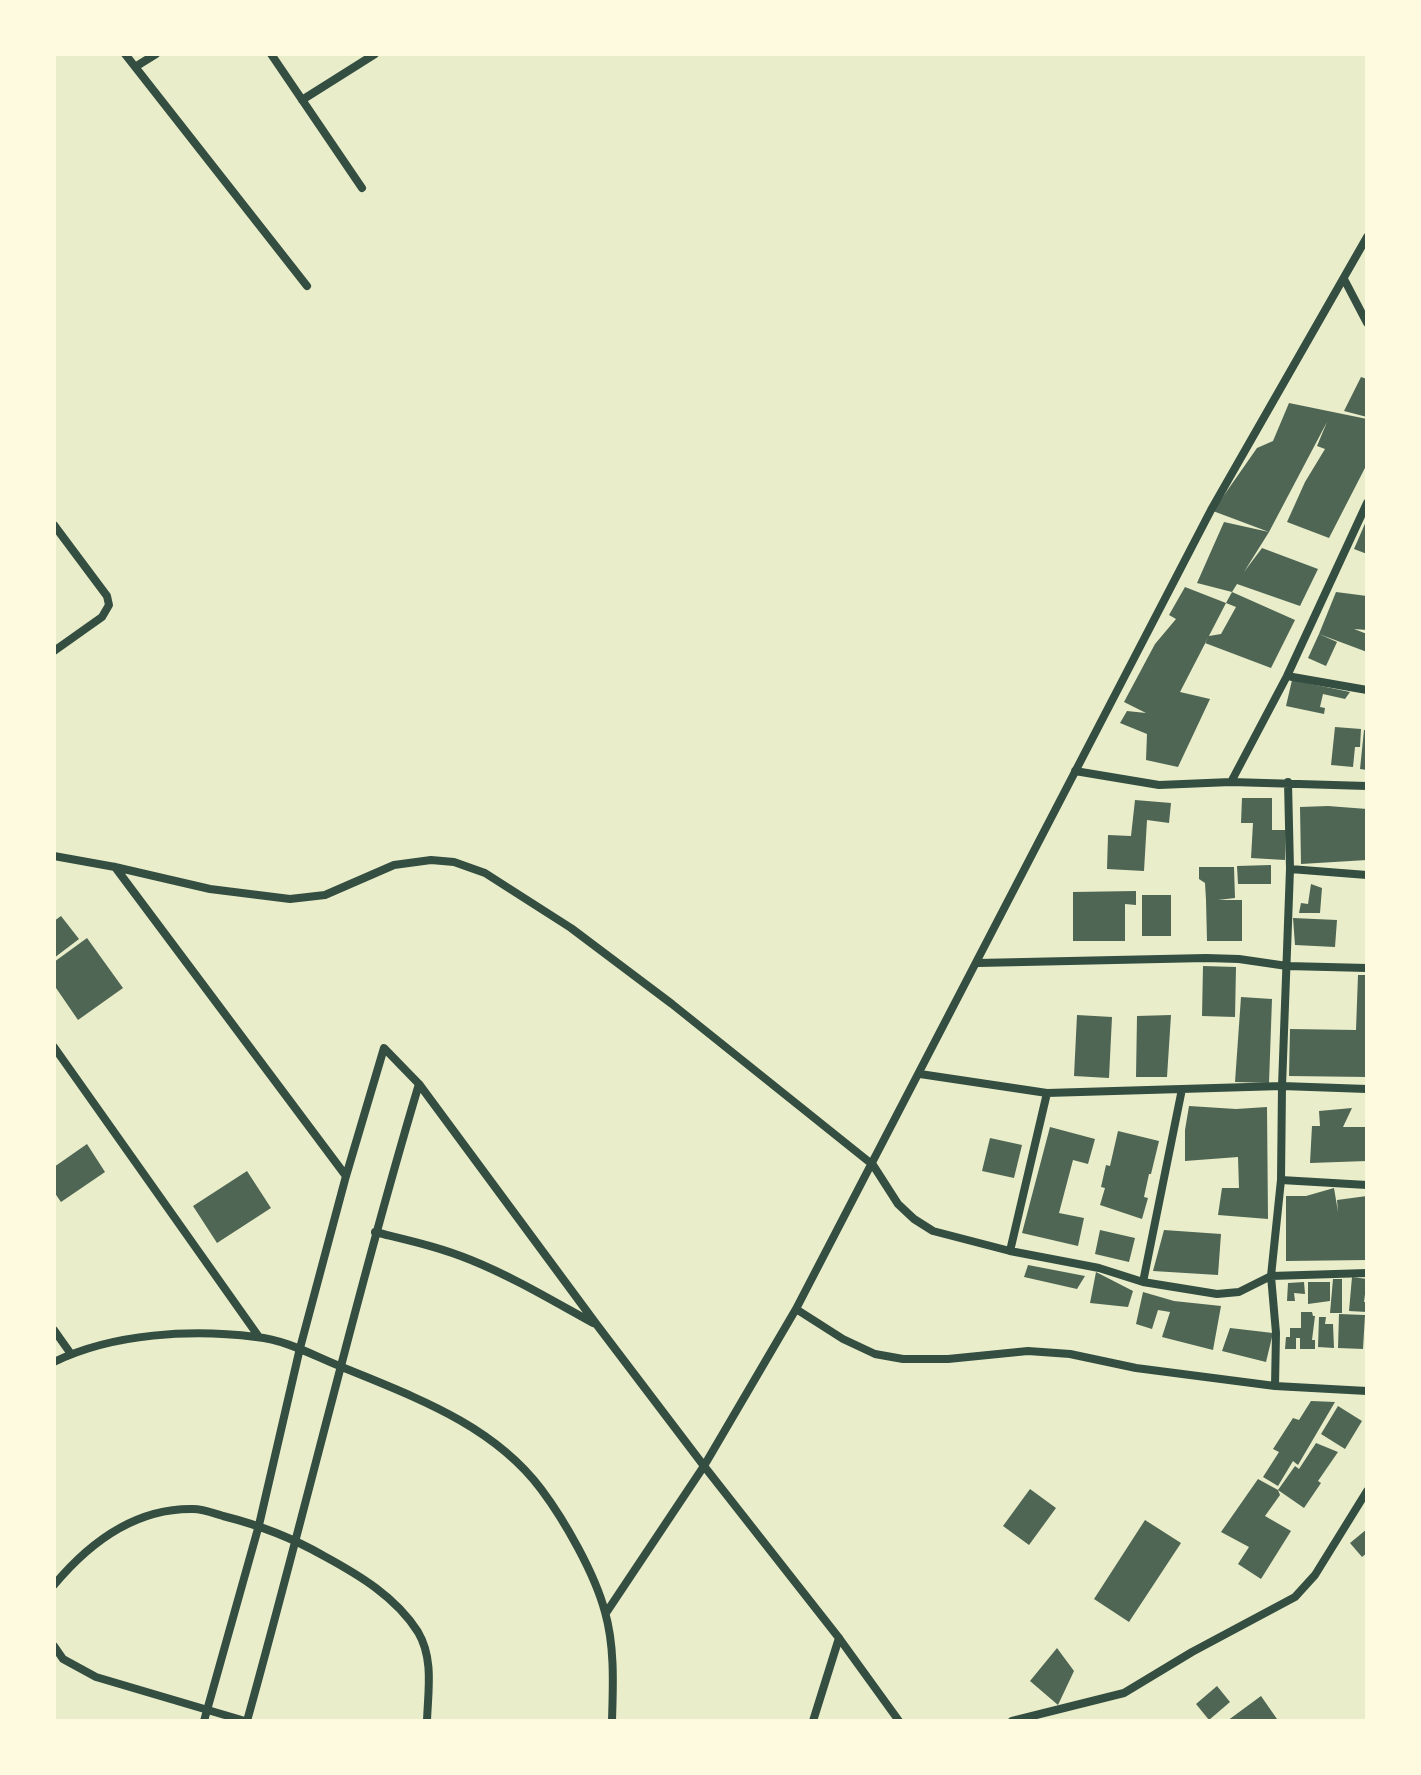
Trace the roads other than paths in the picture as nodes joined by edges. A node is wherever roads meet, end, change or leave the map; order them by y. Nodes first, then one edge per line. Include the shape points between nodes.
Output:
1 (125, 54) edge
2 (156, 54) edge
3 (271, 54) edge
4 (375, 54) edge
5 (135, 67) junction
6 (302, 100) junction
7 (362, 188) dead end
8 (1367, 237) edge
9 (1344, 279) junction
10 (307, 286) dead end
11 (1367, 323) edge
12 (1367, 503) edge
13 (54, 525) edge
14 (54, 651) edge
15 (1287, 676) junction
16 (1367, 690) edge
17 (1075, 771) junction
18 (1231, 782) junction
19 (1288, 782) junction
20 (1367, 786) edge
21 (54, 856) edge
22 (115, 867) junction
23 (1290, 869) junction
24 (1367, 875) edge
25 (978, 963) junction
26 (1287, 966) junction
27 (1367, 968) edge
28 (54, 1047) edge
29 (920, 1074) junction
30 (419, 1084) junction
31 (1282, 1086) junction
32 (1182, 1089) junction
33 (1367, 1089) edge
34 (1047, 1093) junction
35 (873, 1165) junction
36 (346, 1176) junction
37 (1281, 1180) junction
38 (1367, 1185) edge
39 (375, 1232) junction
40 (1010, 1251) junction
41 (1367, 1273) edge
42 (1271, 1276) junction
43 (1143, 1282) junction
44 (796, 1309) junction
45 (597, 1325) junction
46 (54, 1330) edge
47 (259, 1337) junction
48 (300, 1348) junction
49 (71, 1354) junction
50 (54, 1362) edge
51 (340, 1367) junction
52 (1275, 1386) junction
53 (1367, 1391) edge
54 (704, 1466) junction
55 (1366, 1493) edge
56 (259, 1525) junction
57 (297, 1540) junction
58 (54, 1585) edge
59 (606, 1613) junction
60 (839, 1638) junction
61 (54, 1646) edge
62 (207, 1708) junction
63 (204, 1721) edge
64 (246, 1721) edge
65 (427, 1721) edge
66 (612, 1721) edge
67 (813, 1721) edge
68 (899, 1721) edge
69 (1012, 1721) edge

1 - 5 street
2 - 5 street
3 - 6 street
4 - 6 street
5 - 10 street
6 - 7 street
8 - 9 street
9 - 11 street
9 - 17 street via 1211,510
12 - 15 street
13 - 14 street via 109,605 102,617
15 - 16 street
15 - 18 street
17 - 18 street via 1159,785
17 - 25 street
18 - 19 street
19 - 20 street
19 - 23 street
21 - 22 street
22 - 35 street via 210,889 290,899 325,895 394,865 431,860 485,873 571,928 672,1004
22 - 36 street
23 - 24 street
23 - 26 street
25 - 26 street via 1206,958
25 - 29 street
26 - 27 street
26 - 31 street
28 - 47 street
29 - 34 street
29 - 35 street
30 - 36 street via 382,1049
30 - 39 street
30 - 45 street
31 - 32 street
31 - 33 street
31 - 37 street
32 - 34 street
32 - 43 street
34 - 40 street
35 - 40 street via 898,1204 933,1231
35 - 44 street
36 - 48 street
37 - 38 street
37 - 42 street
39 - 45 street via 469,1259
39 - 51 street
40 - 43 street
41 - 42 street
42 - 43 street via 1239,1292 1217,1294
42 - 52 street
44 - 52 street via 875,1354 903,1359 1028,1351 1070,1354
44 - 54 street
45 - 54 street
46 - 49 street
47 - 48 street
47 - 49 street via 134,1338
48 - 51 street
48 - 56 street
49 - 50 street
51 - 57 street
51 - 59 street via 467,1423 506,1453 541,1488 580,1550
52 - 53 street
54 - 59 street
54 - 60 street
55 - 69 street via 1340,1539 1295,1597 1124,1693
56 - 57 street
56 - 58 street via 194,1509 152,1514 91,1546
56 - 62 street
57 - 64 street
57 - 65 street via 389,1598 418,1633 430,1664
59 - 66 street
60 - 67 street
60 - 68 street
61 - 62 street via 63,1659 96,1677
62 - 63 street
62 - 64 street

